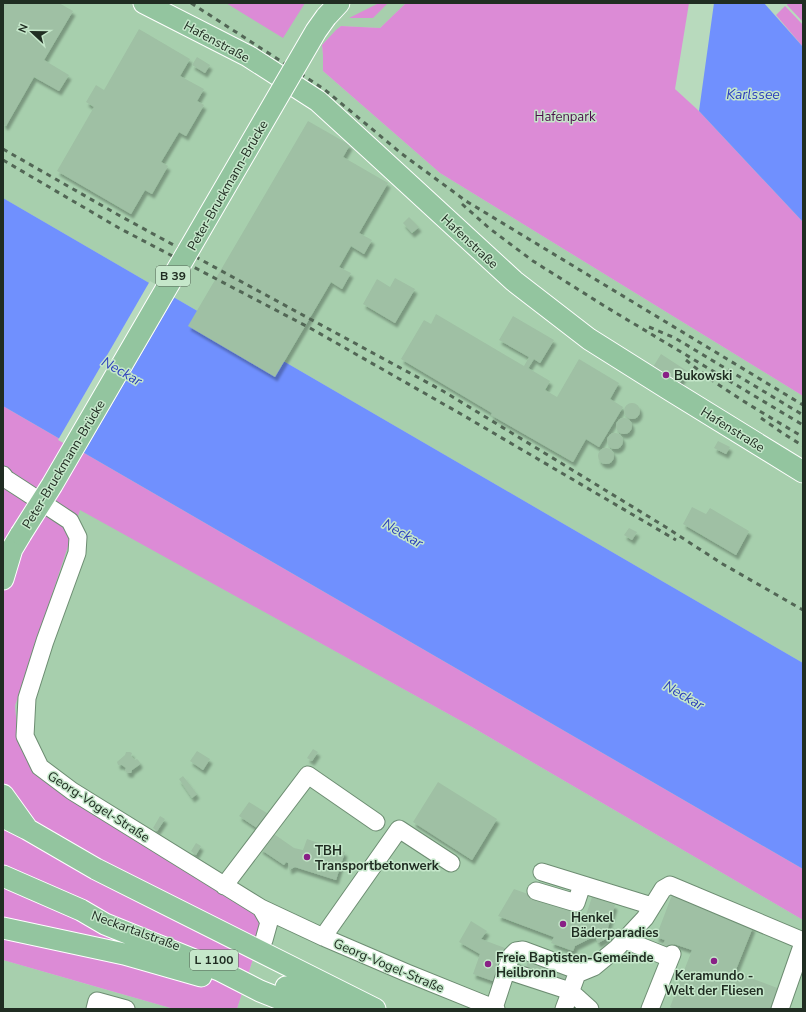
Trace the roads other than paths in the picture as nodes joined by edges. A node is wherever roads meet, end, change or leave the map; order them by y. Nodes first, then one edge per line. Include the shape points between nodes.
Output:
1 (144, 3) edge
2 (332, 10) edge
3 (803, 472) edge
4 (3, 475) edge
5 (12, 548) edge
6 (3, 579) edge
7 (3, 795) edge
8 (3, 817) edge
9 (376, 822) dead end
10 (27, 829) junction
11 (451, 864) dead end
12 (542, 872) dead end
13 (3, 876) edge
14 (582, 885) junction
15 (224, 886) junction
16 (536, 891) dead end
17 (652, 906) junction
18 (261, 908) junction
19 (81, 910) junction
20 (3, 928) edge
21 (323, 937) junction
22 (625, 940) junction
23 (803, 942) edge
24 (258, 950) junction
25 (506, 970) junction
26 (577, 974) junction
27 (260, 991) junction
28 (570, 991) junction
29 (95, 1009) edge
30 (126, 1009) edge
31 (305, 1009) edge
32 (348, 1009) edge
33 (375, 1009) edge
34 (495, 1009) edge
35 (564, 1009) edge
36 (590, 1009) edge
37 (650, 1009) edge
38 (780, 1009) edge

1 - 3 main road, Hafenstraße via 248,56 318,101 514,281 583,334
2 - 5 main road, Peter-Bruckmann-Brücke / B 39, bridge via 312,38 52,484
4 - 15 street, Georg-Vogel-Straße via 70,521 78,537 77,553 27,698 25,736 40,767 72,791
5 - 6 main road, B 39
7 - 10 main road
8 - 10 main road
9 - 15 street via 308,775
10 - 24 main road via 96,869
11 - 21 street via 399,829
12 - 14 street
13 - 19 main road, Neckartalstraße / L 1100
14 - 16 street via 576,903
14 - 17 street
15 - 18 street, Georg-Vogel-Straße
17 - 22 street
17 - 23 street via 663,889 670,885
18 - 21 street, Georg-Vogel-Straße
18 - 24 street via 269,922
19 - 27 main road, Neckartalstraße / L 1100 via 106,924 219,970
19 - 32 main road, Neckartalstraße / L 1100 via 114,920 257,977
20 - 27 main road via 124,954
21 - 34 street, Georg-Vogel-Straße
22 - 26 street via 594,967
22 - 37 street via 671,956
23 - 38 street
24 - 33 main road
25 - 26 street via 516,951 523,950 574,969
25 - 28 street
25 - 34 street
26 - 28 street
27 - 31 main road, Neckartalstraße / L 1100
28 - 35 street
28 - 36 street
29 - 30 street via 97,1001

